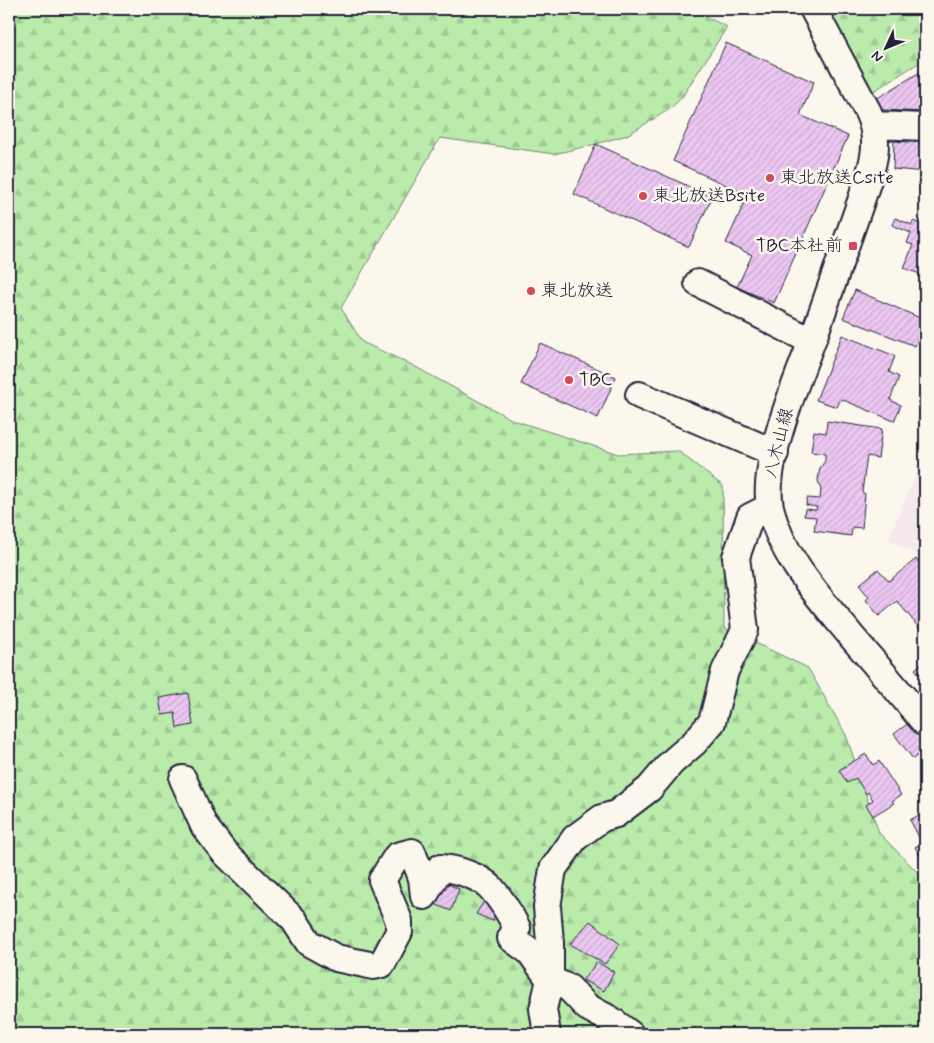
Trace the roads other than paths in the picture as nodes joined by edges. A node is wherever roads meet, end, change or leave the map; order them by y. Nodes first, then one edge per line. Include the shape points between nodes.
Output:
1 (814, 9) edge
2 (874, 125) junction
3 (925, 127) edge
4 (698, 283) dead end
5 (812, 341) junction
6 (639, 395) dead end
7 (774, 453) junction
8 (770, 507) junction
9 (925, 723) edge
10 (183, 779) dead end
11 (550, 980) junction
12 (548, 1034) edge
13 (630, 1034) edge

1 - 2 street
2 - 3 street
2 - 5 street, 八木山線 via 876,143 872,167
4 - 5 street
5 - 7 street, 八木山線
6 - 7 street
7 - 8 street, 八木山線 via 768,487
8 - 9 street, 八木山線 via 785,546 822,601
8 - 11 street via 750,517 736,557 745,630 725,671 712,722 649,790 575,838 553,869 547,907
10 - 11 street via 204,826 243,872 294,920 308,943 336,958 374,966 382,964 399,932 399,921 382,880 397,856 412,852 422,878 424,896 440,868 451,868 490,887 517,928 511,938 530,952
11 - 12 street via 543,1009
11 - 13 street via 569,988 587,1007

